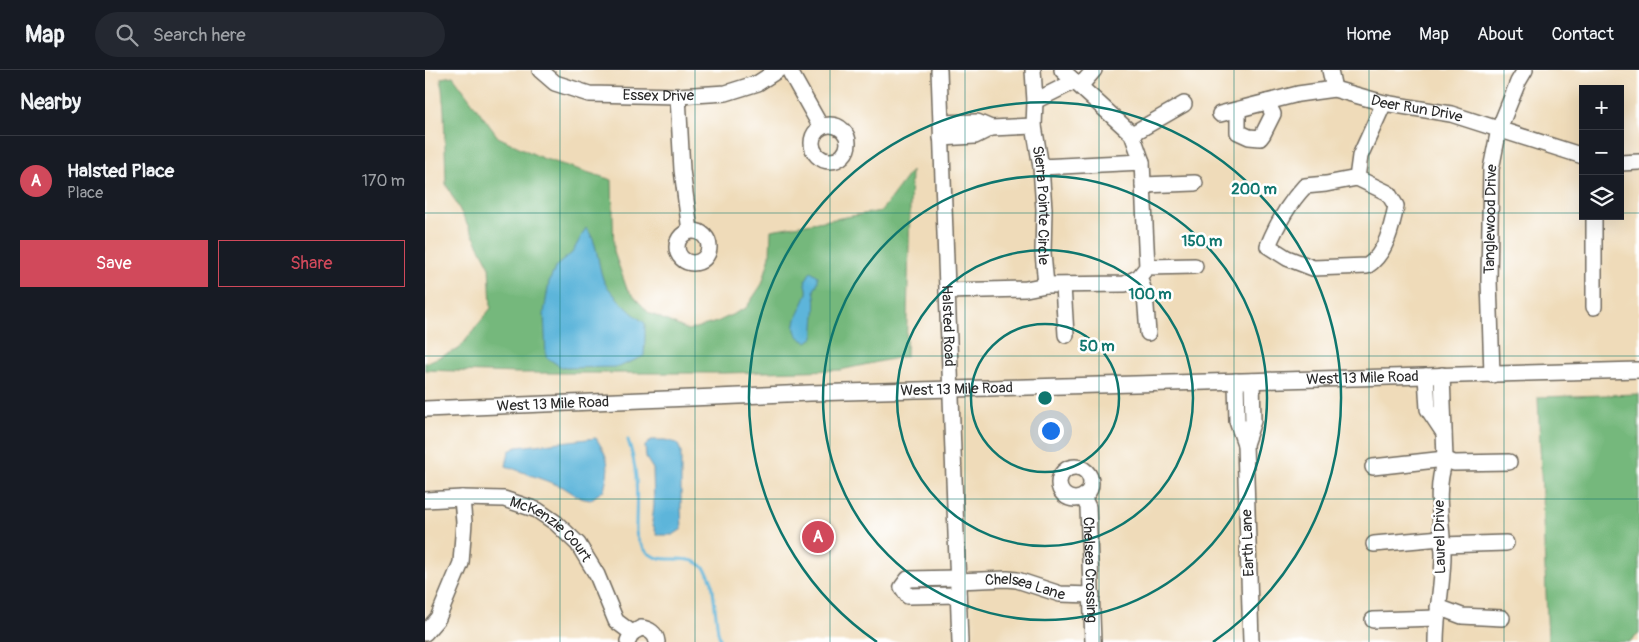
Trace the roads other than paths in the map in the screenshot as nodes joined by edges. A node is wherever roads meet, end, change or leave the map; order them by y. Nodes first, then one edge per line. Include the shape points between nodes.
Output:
1 (540, 70) edge
2 (778, 70) edge
3 (789, 70) edge
4 (939, 70) edge
5 (1033, 70) edge
6 (1062, 70) edge
7 (1094, 70) edge
8 (1330, 70) edge
9 (1525, 70) edge
10 (1078, 83) junction
11 (1334, 89) junction
12 (678, 96) junction
13 (1035, 101) junction
14 (1267, 102) junction
15 (1384, 103) junction
16 (1184, 104) dead end
17 (1238, 110) junction
18 (1220, 114) dead end
19 (1034, 126) junction
20 (821, 127) dead end
21 (1499, 129) junction
22 (941, 130) junction
23 (1132, 134) junction
24 (1579, 155) edge
25 (1142, 162) junction
26 (1639, 162) edge
27 (1624, 163) edge
28 (1041, 167) junction
29 (1357, 178) junction
30 (1195, 183) dead end
31 (1143, 185) junction
32 (1594, 220) edge
33 (690, 231) dead end
34 (1195, 266) dead end
35 (1143, 272) junction
36 (1046, 285) junction
37 (1063, 286) junction
38 (947, 291) junction
39 (1594, 307) dead end
40 (1148, 333) dead end
41 (1066, 335) dead end
42 (1639, 370) edge
43 (1492, 375) junction
44 (1426, 376) junction
45 (1442, 376) junction
46 (1236, 381) junction
47 (1252, 381) junction
48 (950, 389) junction
49 (425, 409) edge
50 (1237, 413) junction
51 (1253, 413) junction
52 (1444, 433) junction
53 (1245, 444) junction
54 (1445, 459) junction
55 (1509, 462) dead end
56 (1373, 467) dead end
57 (1083, 497) dead end
58 (462, 498) junction
59 (425, 500) edge
60 (1441, 541) junction
61 (1506, 543) dead end
62 (1373, 544) dead end
63 (958, 585) junction
64 (1091, 595) junction
65 (1438, 612) junction
66 (1502, 618) dead end
67 (1373, 620) dead end
68 (425, 633) edge
69 (630, 637) edge
70 (657, 642) edge
71 (960, 642) edge
72 (1093, 642) edge
73 (1251, 642) edge
74 (1436, 642) edge

1 - 12 street, Essex Drive via 555,83 589,94
2 - 12 street, Essex Drive via 758,83 726,93
3 - 20 street
4 - 22 street, Halsted Road
5 - 13 street, Sierra Pointe Circle
6 - 10 street
7 - 10 street
8 - 11 street
9 - 21 street, Tanglewood Drive
10 - 13 street
10 - 23 street
11 - 14 street, Deer Run Drive
11 - 15 street, Deer Run Drive
12 - 33 street via 682,170
13 - 19 street, Sierra Pointe Circle
14 - 17 street, Deer Run Drive
14 - 17 street via 1273,114 1259,138 1238,132
15 - 21 street, Deer Run Drive via 1451,114
15 - 29 street via 1360,156
16 - 23 street
17 - 18 street, Deer Run Drive
19 - 22 street, Sierra Pointe Circle via 991,128 975,136
19 - 28 street, Sierra Pointe Circle
21 - 24 street, Deer Run Drive
21 - 43 street, Tanglewood Drive via 1491,169 1489,280
22 - 38 street, Halsted Road
23 - 25 street
25 - 28 street
25 - 31 street
26 - 27 street
28 - 36 street, Sierra Pointe Circle
29 - 29 street via 1388,193 1396,206 1390,232 1373,262 1367,266 1313,268 1268,246 1292,199 1305,186
30 - 31 street
31 - 35 street
32 - 39 street
34 - 35 street, Sierra Pointe Circle
35 - 37 street, Sierra Pointe Circle via 1125,284
35 - 40 street
36 - 37 street, Sierra Pointe Circle
36 - 38 street, Sierra Pointe Circle via 1026,289
37 - 41 street
38 - 48 street, Halsted Road
42 - 43 street, West 13 Mile Road
43 - 45 street, West 13 Mile Road
44 - 45 street, West 13 Mile Road
44 - 47 street, West 13 Mile Road
44 - 52 street via 1428,409
45 - 52 street, Laurel Drive
46 - 47 street, West 13 Mile Road
46 - 48 street, West 13 Mile Road
46 - 50 street, Earth Lane
47 - 51 street, Earth Lane
48 - 49 street, West 13 Mile Road
48 - 63 street, Halsted Road
50 - 51 street
50 - 53 street, Earth Lane
51 - 53 street, Earth Lane
52 - 54 street, Laurel Drive
53 - 73 street, Earth Lane
54 - 55 street via 1454,463
54 - 56 street
54 - 60 street, Laurel Drive via 1438,502
57 - 64 street, Chelsea Crossing via 1088,507
58 - 59 street, McKenzie Court
58 - 68 street via 461,563 439,618
58 - 69 street, McKenzie Court via 504,499 537,510 557,523 578,544 597,575 616,621
60 - 61 street
60 - 62 street
60 - 65 street, Laurel Drive
63 - 64 street, Chelsea Lane via 1007,579 1060,594
63 - 71 street, Halsted Road
64 - 72 street, Chelsea Crossing
65 - 66 street
65 - 67 street
65 - 74 street, Laurel Drive
69 - 70 street, McKenzie Court via 641,628 654,634

